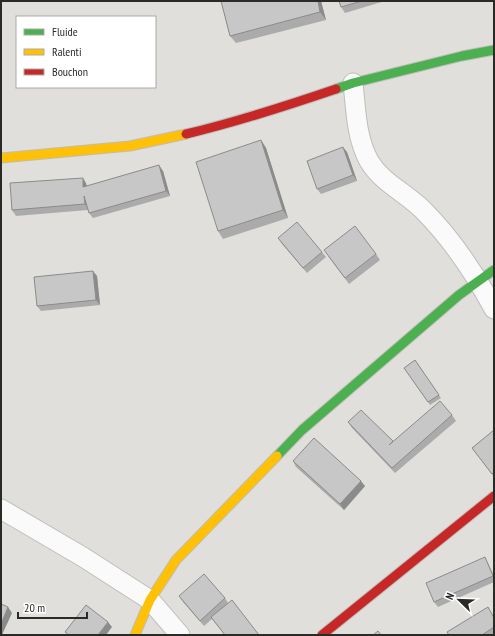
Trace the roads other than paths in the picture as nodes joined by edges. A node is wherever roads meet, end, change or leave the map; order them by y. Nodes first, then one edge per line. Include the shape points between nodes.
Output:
1 (494, 50) edge
2 (353, 83) junction
3 (1, 158) edge
4 (494, 270) edge
5 (479, 280) junction
6 (494, 309) edge
7 (494, 496) edge
8 (1, 509) edge
9 (150, 600) junction
10 (135, 635) edge
11 (180, 635) edge
12 (322, 635) edge

1 - 2 street
2 - 3 street via 224,125 130,146
2 - 5 street via 358,132 369,160 380,176 422,208 448,237
4 - 5 street
5 - 6 street
5 - 9 street via 302,430 176,560
7 - 12 street
8 - 9 street
9 - 10 street
9 - 11 street

